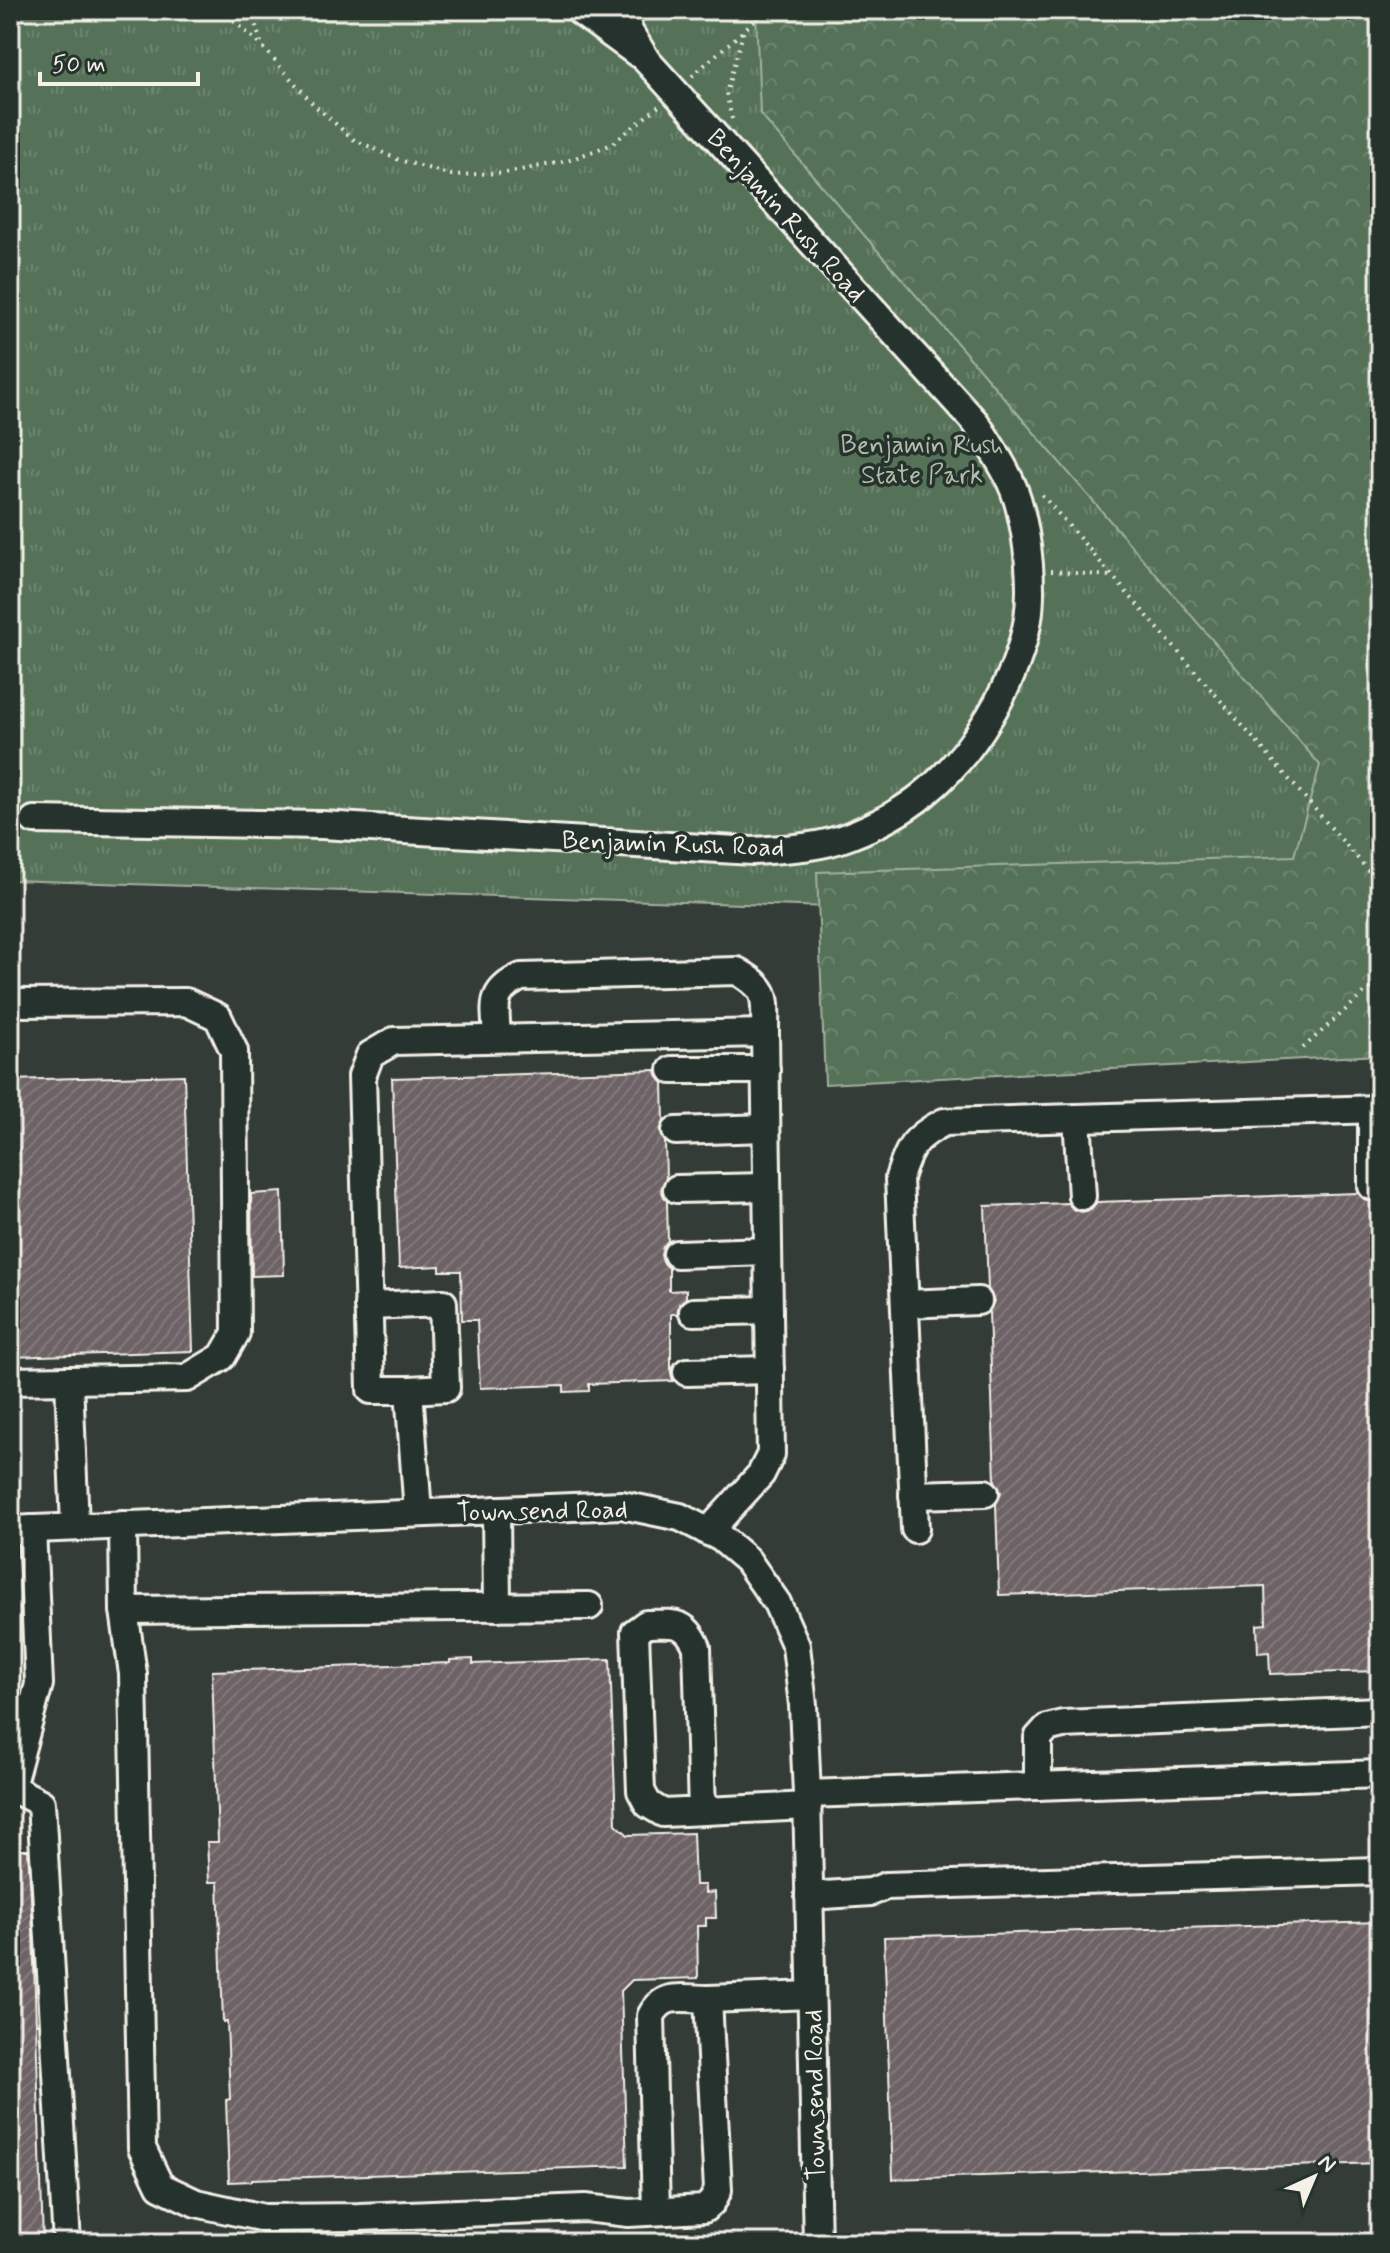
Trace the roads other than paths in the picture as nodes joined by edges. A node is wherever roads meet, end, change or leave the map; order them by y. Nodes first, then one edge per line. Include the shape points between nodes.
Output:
1 (578, 10) edge
2 (629, 10) edge
3 (647, 61) junction
4 (34, 820) dead end
5 (10, 1003) edge
6 (765, 1033) junction
7 (497, 1038) junction
8 (672, 1070) dead end
9 (766, 1070) junction
10 (1376, 1110) edge
11 (1077, 1118) junction
12 (766, 1128) junction
13 (676, 1131) dead end
14 (1372, 1186) dead end
15 (767, 1187) junction
16 (677, 1189) dead end
17 (1082, 1196) dead end
18 (768, 1251) junction
19 (677, 1254) dead end
20 (978, 1301) dead end
21 (905, 1304) junction
22 (368, 1306) junction
23 (769, 1310) junction
24 (693, 1312) dead end
25 (770, 1370) junction
26 (687, 1372) dead end
27 (69, 1380) junction
28 (10, 1381) edge
29 (409, 1390) junction
30 (985, 1493) dead end
31 (913, 1495) junction
32 (496, 1510) junction
33 (418, 1513) junction
34 (123, 1525) junction
35 (75, 1527) junction
36 (21, 1529) edge
37 (915, 1529) dead end
38 (708, 1532) junction
39 (589, 1606) dead end
40 (497, 1607) junction
41 (124, 1610) junction
42 (1380, 1711) edge
43 (1380, 1774) edge
44 (1038, 1786) junction
45 (11, 1787) edge
46 (807, 1800) junction
47 (702, 1811) junction
48 (1380, 1871) edge
49 (1265, 1881) junction
50 (1380, 1884) edge
51 (809, 1896) junction
52 (811, 1995) junction
53 (708, 1999) junction
54 (656, 2211) junction
55 (67, 2243) edge
56 (817, 2243) edge

1 - 3 street, Benjamin Rush Road
2 - 3 street, Benjamin Rush Road via 627,28
3 - 4 street, Benjamin Rush Road via 976,423 1002,463 1020,507 1029,570 1028,618 996,705 965,754 924,794 891,816 847,837 804,848 753,851 322,825
5 - 27 street via 186,1002 218,1017 234,1051 236,1333 222,1357 187,1378
6 - 7 street
6 - 7 street via 765,998 758,983 737,971 521,977 505,984 496,998
6 - 9 street
7 - 22 street via 394,1041 370,1055 362,1076
8 - 9 street
9 - 12 street
10 - 11 street
10 - 14 street
11 - 17 street
11 - 21 street via 944,1122 923,1134 906,1153 899,1178
12 - 13 street
12 - 15 street
15 - 16 street
15 - 18 street
18 - 19 street
18 - 23 street
20 - 21 street
21 - 31 street
22 - 29 street via 371,1390
22 - 29 street via 443,1303 446,1388
23 - 24 street
23 - 25 street
25 - 26 street
25 - 38 street via 771,1454 761,1474
27 - 28 street
27 - 35 street
29 - 33 street
30 - 31 street
31 - 37 street
32 - 33 street, Townsend Road
32 - 38 street, Townsend Road via 622,1505 680,1517
32 - 40 street
33 - 34 street, Townsend Road
34 - 35 street, Townsend Road
34 - 41 street
35 - 36 street, Townsend Road
36 - 45 street via 39,1684
38 - 46 street, Townsend Road via 747,1560 777,1603 796,1646
39 - 40 street
40 - 41 street
41 - 54 street via 133,1674 142,2148 160,2186 196,2203 264,2218 585,2208
42 - 44 street via 1063,1724 1047,1728 1038,1738
43 - 44 street
44 - 46 street
45 - 55 street via 41,1803
46 - 47 street
46 - 51 street, Townsend Road
47 - 47 street via 663,1813 648,1804 641,1791 635,1632 646,1624 678,1624 691,1633 697,1647
48 - 49 street
49 - 50 street
49 - 51 street via 976,1889 890,1898 871,1892
51 - 52 street, Townsend Road
52 - 53 street
52 - 56 street, Townsend Road
53 - 54 street via 668,1998 651,2016
53 - 54 street via 718,2190 704,2209

